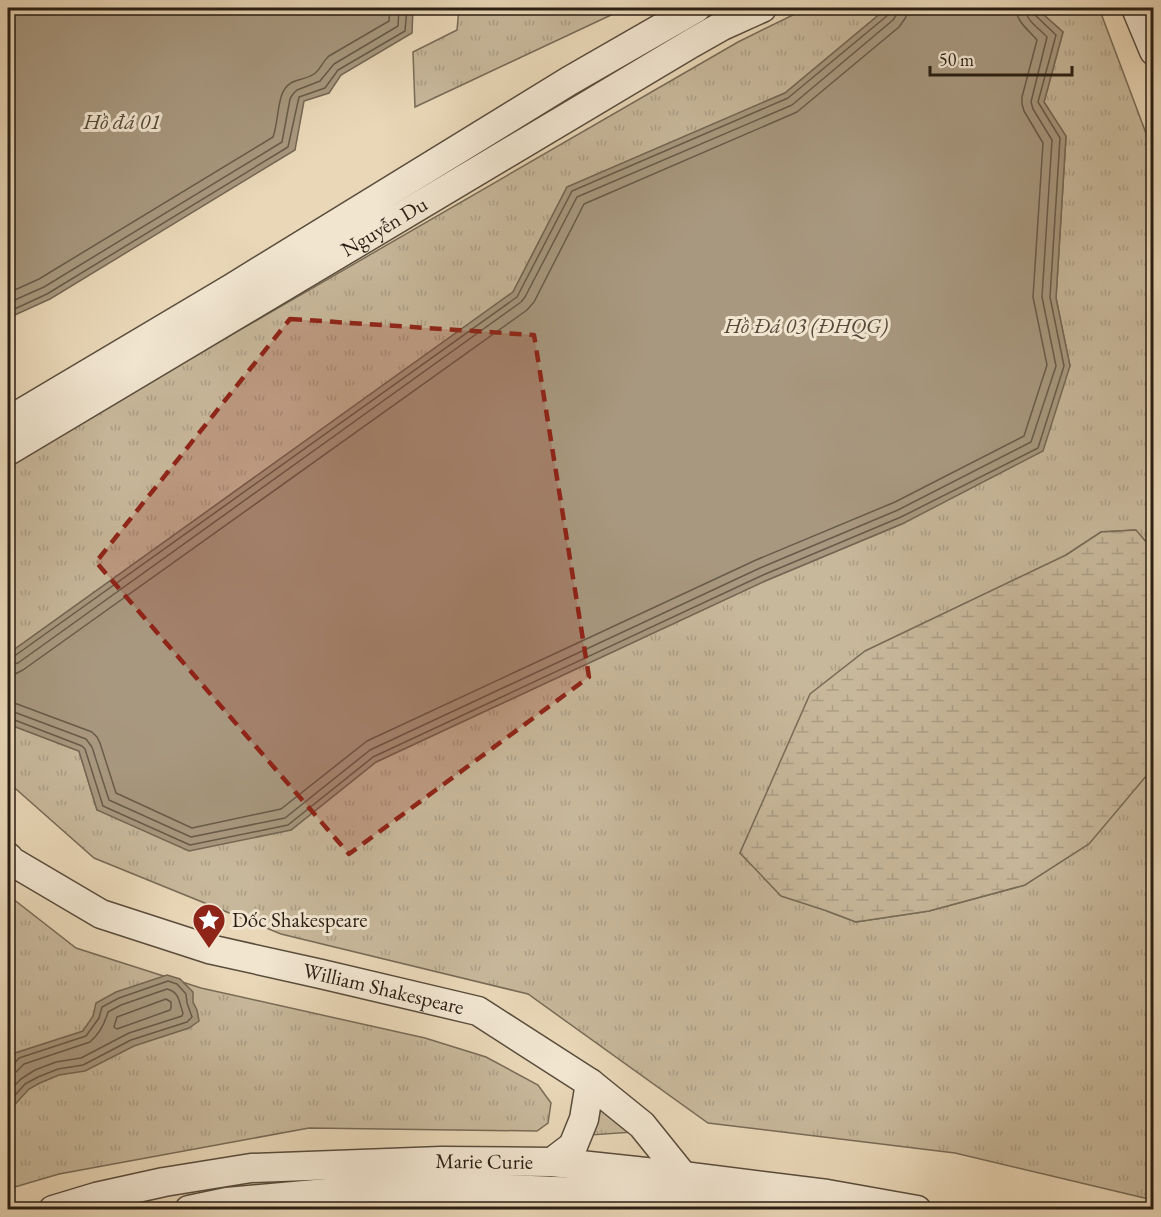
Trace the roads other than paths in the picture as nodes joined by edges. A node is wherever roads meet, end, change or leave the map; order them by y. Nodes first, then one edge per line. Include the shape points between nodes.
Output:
1 (696, 8) edge
2 (762, 8) edge
3 (1136, 8) edge
4 (1154, 51) edge
5 (8, 421) edge
6 (8, 451) edge
7 (8, 857) edge
8 (590, 1083) junction
9 (552, 1162) junction
10 (696, 1194) edge
11 (53, 1209) edge
12 (189, 1209) edge
13 (769, 1209) edge
14 (917, 1209) edge

1 - 5 street, Nguyễn Du
2 - 6 street, Nguyễn Du via 692,43
3 - 4 street
7 - 8 street, William Shakespeare via 101,914 208,949 478,1011
8 - 9 street via 584,1119 573,1146
8 - 10 street, William Shakespeare via 642,1125
9 - 10 street, Marie Curie
9 - 11 street, Marie Curie via 441,1161 251,1168 164,1182
10 - 12 street, Marie Curie via 427,1188 349,1191
10 - 13 street, Marie Curie
10 - 14 street, Marie Curie via 827,1194

